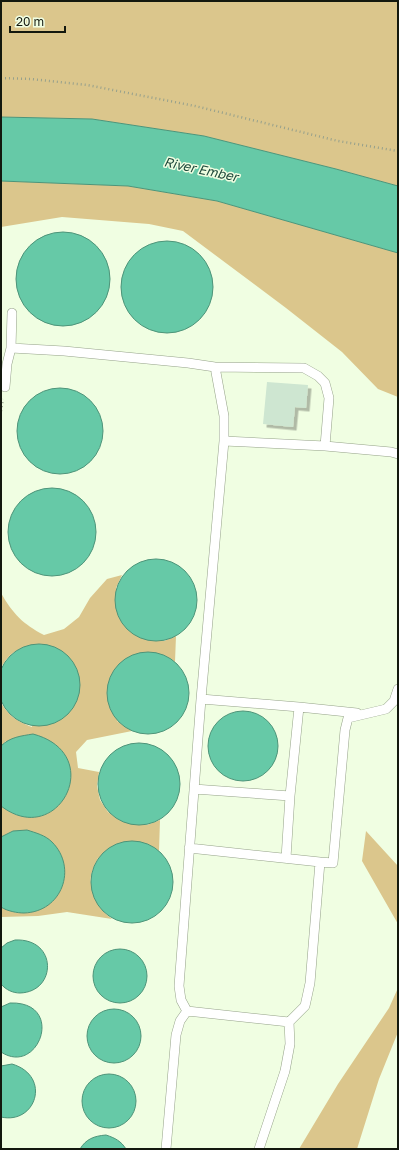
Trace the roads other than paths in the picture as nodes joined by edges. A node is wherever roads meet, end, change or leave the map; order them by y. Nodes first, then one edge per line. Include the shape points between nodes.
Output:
1 (12, 313) dead end
2 (11, 348) junction
3 (215, 367) junction
4 (5, 387) dead end
5 (224, 441) junction
6 (325, 446) junction
7 (398, 454) edge
8 (398, 688) edge
9 (201, 698) junction
10 (299, 707) junction
11 (365, 714) junction
12 (194, 790) junction
13 (290, 796) junction
14 (189, 848) junction
15 (286, 858) junction
16 (320, 862) junction
17 (187, 1011) junction
18 (290, 1022) junction
19 (166, 1149) edge
20 (259, 1149) edge

1 - 2 lane
2 - 3 lane
2 - 4 lane
3 - 5 lane via 224,416
3 - 6 lane via 304,368 318,376 325,383 329,398
5 - 6 lane
5 - 9 lane
6 - 7 lane
8 - 11 lane via 394,701 386,709
9 - 10 lane
9 - 12 lane
10 - 11 lane
10 - 13 lane
11 - 16 lane via 348,718 333,862
12 - 13 lane
12 - 14 lane
13 - 15 lane
14 - 15 lane
14 - 17 lane via 179,986 181,1000
15 - 16 lane
16 - 18 lane via 310,983 305,1006
17 - 18 lane
17 - 19 lane via 180,1020 176,1035
18 - 20 lane via 290,1044 285,1071

